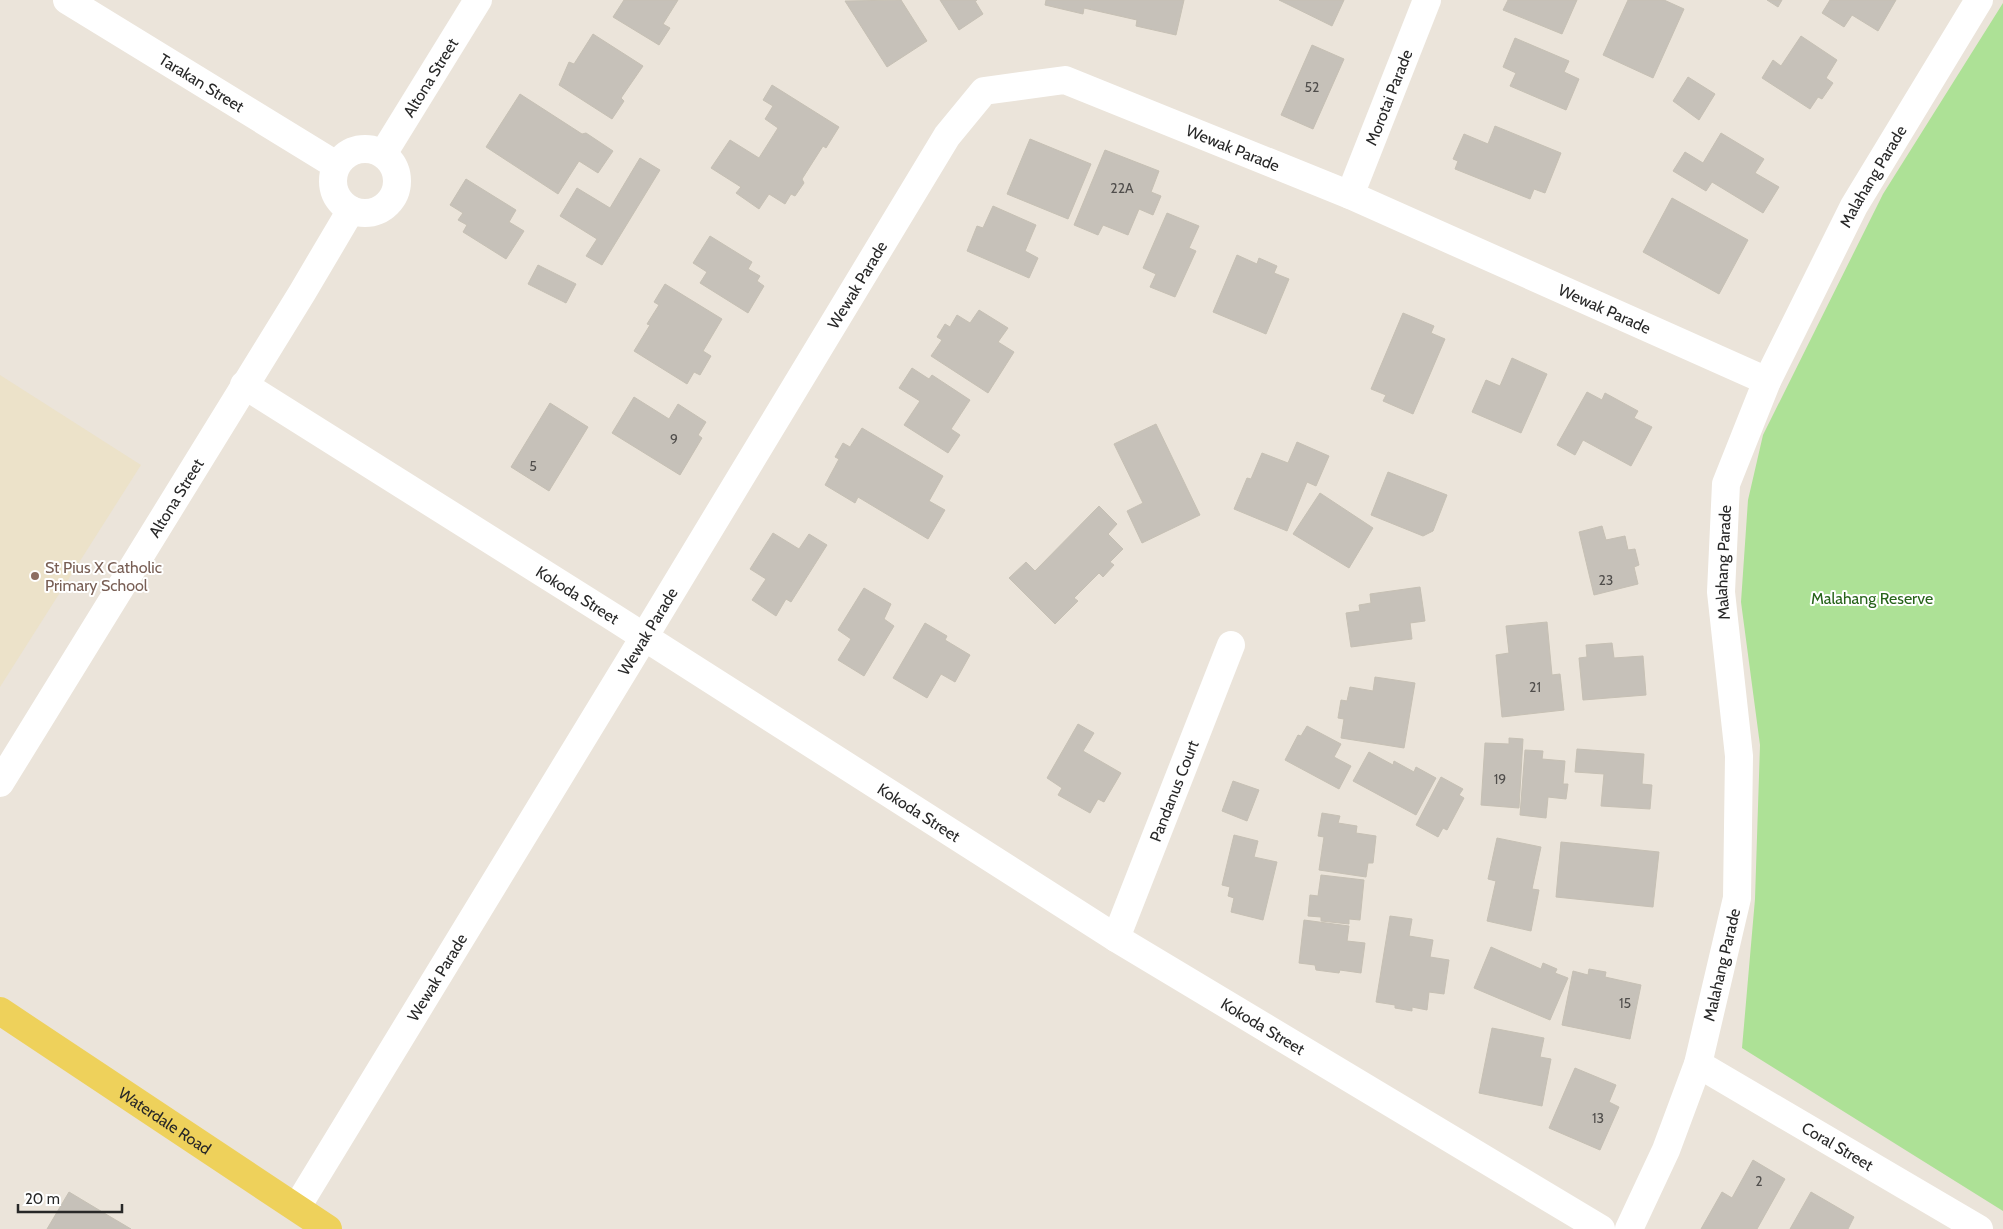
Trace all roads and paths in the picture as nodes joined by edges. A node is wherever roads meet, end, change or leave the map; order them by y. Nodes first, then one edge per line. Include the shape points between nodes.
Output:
1 (67, 0) edge
2 (478, 0) edge
3 (1427, 0) edge
4 (1979, 0) edge
5 (384, 154) junction
6 (336, 165) junction
7 (1350, 195) junction
8 (351, 210) junction
9 (1767, 381) junction
10 (244, 385) junction
11 (644, 637) junction
12 (1231, 645) dead end
13 (0, 784) edge
14 (1116, 938) junction
15 (0, 1011) edge
16 (1698, 1064) junction
17 (297, 1207) junction
18 (328, 1229) edge
19 (1601, 1229) edge
20 (1628, 1229) edge
21 (1979, 1229) edge

1 - 6 street, Tarakan Street
2 - 5 street, Altona Street
3 - 7 street, Morotai Parade
4 - 9 street, Malahang Parade via 1854,206
5 - 6 street via 371,149 357,149
5 - 8 street via 396,174 397,186 393,197 374,212
6 - 8 street via 333,191
7 - 9 street, Wewak Parade
7 - 11 street, Wewak Parade via 1065,80 984,91 947,136
8 - 10 street, Altona Street
9 - 16 street, Malahang Parade via 1726,484 1721,592 1740,756 1737,898
10 - 11 street, Kokoda Street
10 - 13 street, Altona Street
11 - 14 street, Kokoda Street
11 - 17 street, Wewak Parade
12 - 14 street, Pandanus Court
14 - 19 street, Kokoda Street
15 - 17 main road, Waterdale Road
16 - 20 street, Malahang Parade via 1666,1150
16 - 21 street, Coral Street
17 - 18 main road, Waterdale Road

